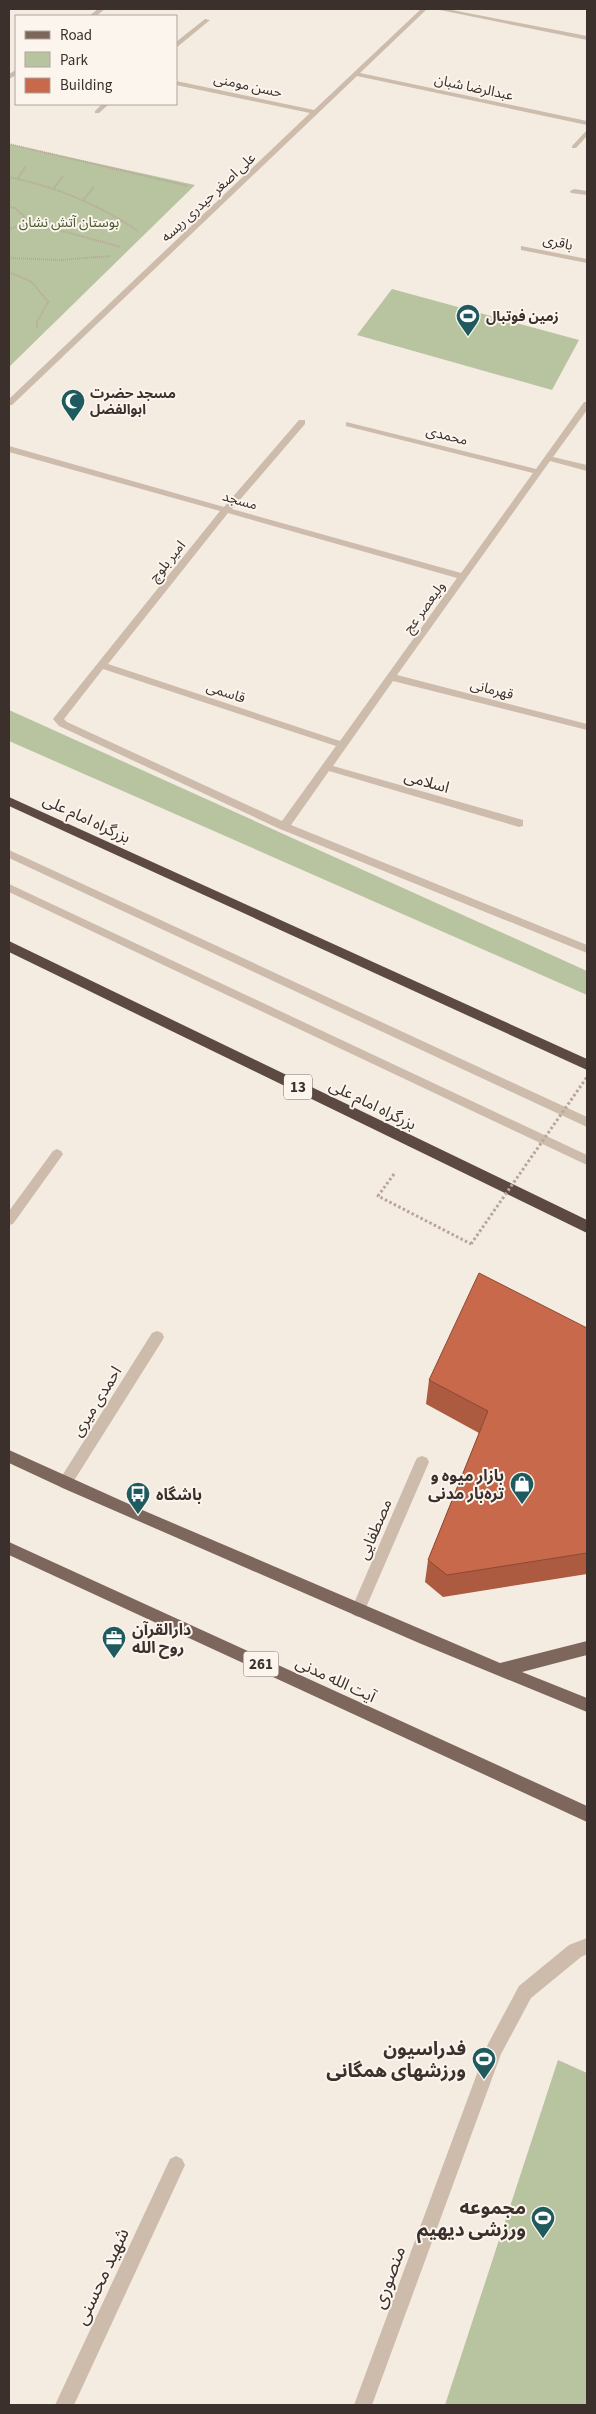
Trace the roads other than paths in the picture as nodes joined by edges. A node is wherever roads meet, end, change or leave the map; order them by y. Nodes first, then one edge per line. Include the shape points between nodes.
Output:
1 (424, 9) edge
2 (438, 9) edge
3 (208, 20) dead end
4 (587, 38) edge
5 (178, 44) edge
6 (355, 74) junction
7 (178, 83) edge
8 (105, 105) edge
9 (97, 112) dead end
10 (315, 112) junction
11 (587, 124) edge
12 (587, 132) edge
13 (574, 147) dead end
14 (574, 191) dead end
15 (587, 194) edge
16 (524, 248) dead end
17 (587, 261) edge
18 (9, 402) edge
19 (587, 404) edge
20 (302, 422) dead end
21 (349, 424) dead end
22 (9, 449) edge
23 (548, 458) junction
24 (587, 468) edge
25 (538, 472) junction
26 (226, 510) junction
27 (463, 577) junction
28 (101, 665) junction
29 (391, 678) junction
30 (587, 727) edge
31 (342, 746) junction
32 (326, 767) junction
33 (9, 801) edge
34 (519, 823) dead end
35 (284, 826) junction
36 (9, 854) edge
37 (9, 888) edge
38 (9, 946) edge
39 (587, 949) edge
40 (587, 1065) edge
41 (587, 1122) edge
42 (57, 1154) dead end
43 (587, 1160) edge
44 (9, 1220) edge
45 (587, 1227) edge
46 (157, 1336) dead end
47 (9, 1456) edge
48 (422, 1462) dead end
49 (65, 1483) junction
50 (9, 1548) edge
51 (358, 1610) junction
52 (587, 1648) edge
53 (500, 1670) junction
54 (587, 1704) edge
55 (587, 1814) edge
56 (587, 1946) edge
57 (176, 2165) dead end
58 (64, 2405) edge
59 (363, 2405) edge

1 - 6 street, علی اصغر حیدری ریسه
2 - 4 street
3 - 5 street
6 - 10 street, علی اصغر حیدری ریسه
6 - 11 street, عبدالرضا شبان
7 - 10 street, حسن مومنی
8 - 9 street
10 - 18 street, علی اصغر حیدری ریسه
12 - 13 street
14 - 15 street
16 - 17 street, باقری
19 - 23 street, ولیعصر عج
20 - 26 street, امیر بلوچ
21 - 25 street, محمدی
22 - 26 street, مسجد
23 - 24 street
23 - 25 street, ولیعصر عج
25 - 27 street, ولیعصر عج
26 - 27 street, مسجد
26 - 28 street, امیر بلوچ
27 - 29 street, ولیعصر عج
28 - 31 street, قاسمی
28 - 35 street, امیر بلوچ via 58,719 63,724
29 - 30 street, قهرمانی
29 - 31 street, ولیعصر عج
31 - 32 street, ولیعصر عج
32 - 34 street, اسلامی
32 - 35 street, ولیعصر عج
33 - 40 highway, بزرگراه امام علی
35 - 39 street
36 - 41 street
37 - 43 street
38 - 45 highway, بزرگراه امام علی / 13
42 - 44 street
46 - 49 street, احمدی میری
47 - 49 main road
48 - 51 street, مصطفایی
49 - 51 main road
50 - 55 main road, آیت الله مدنی / 261
51 - 53 main road
52 - 53 main road
53 - 54 main road
56 - 59 street, منصوری via 575,1951 524,1992 494,2050
57 - 58 street, شهید محسنی

